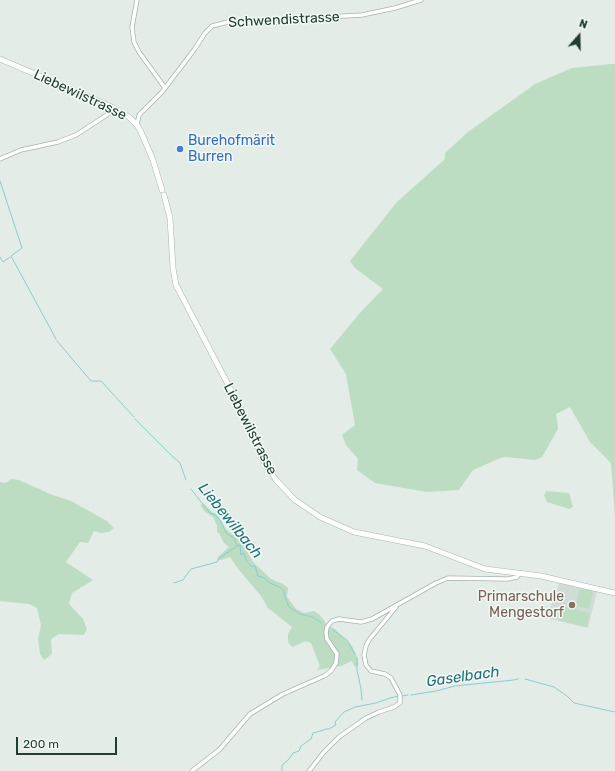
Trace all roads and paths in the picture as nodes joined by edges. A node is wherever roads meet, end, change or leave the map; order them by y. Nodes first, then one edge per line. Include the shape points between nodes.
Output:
1 (137, 0) edge
2 (421, 0) edge
3 (0, 59) edge
4 (165, 88) junction
5 (116, 109) junction
6 (139, 115) junction
7 (129, 117) junction
8 (138, 124) junction
9 (0, 159) edge
10 (520, 574) junction
11 (615, 593) edge
12 (398, 605) junction
13 (192, 771) edge
14 (309, 771) edge

1 - 4 street via 132,27 134,42
2 - 4 street, Schwendistrasse via 362,15 289,22 228,22 216,25 206,31
3 - 5 street, Liebewilstrasse
4 - 6 street, Schwendistrasse
5 - 7 street, Liebewilstrasse
5 - 9 street via 76,135
6 - 7 street
6 - 8 street
7 - 8 street, Liebewilstrasse
8 - 10 street, Liebewilstrasse via 153,160 170,218 176,285 245,417 263,460 282,488 311,512 347,529 425,546 485,569
10 - 11 street, Liebewilstrasse via 541,576
10 - 12 street via 508,579 445,579
12 - 13 street via 368,621 339,619 330,623 326,634 337,656 336,665 331,671 283,694 250,714 219,750
12 - 14 street via 369,640 364,655 371,671 391,678 400,695 400,703 370,716 350,730 327,748

